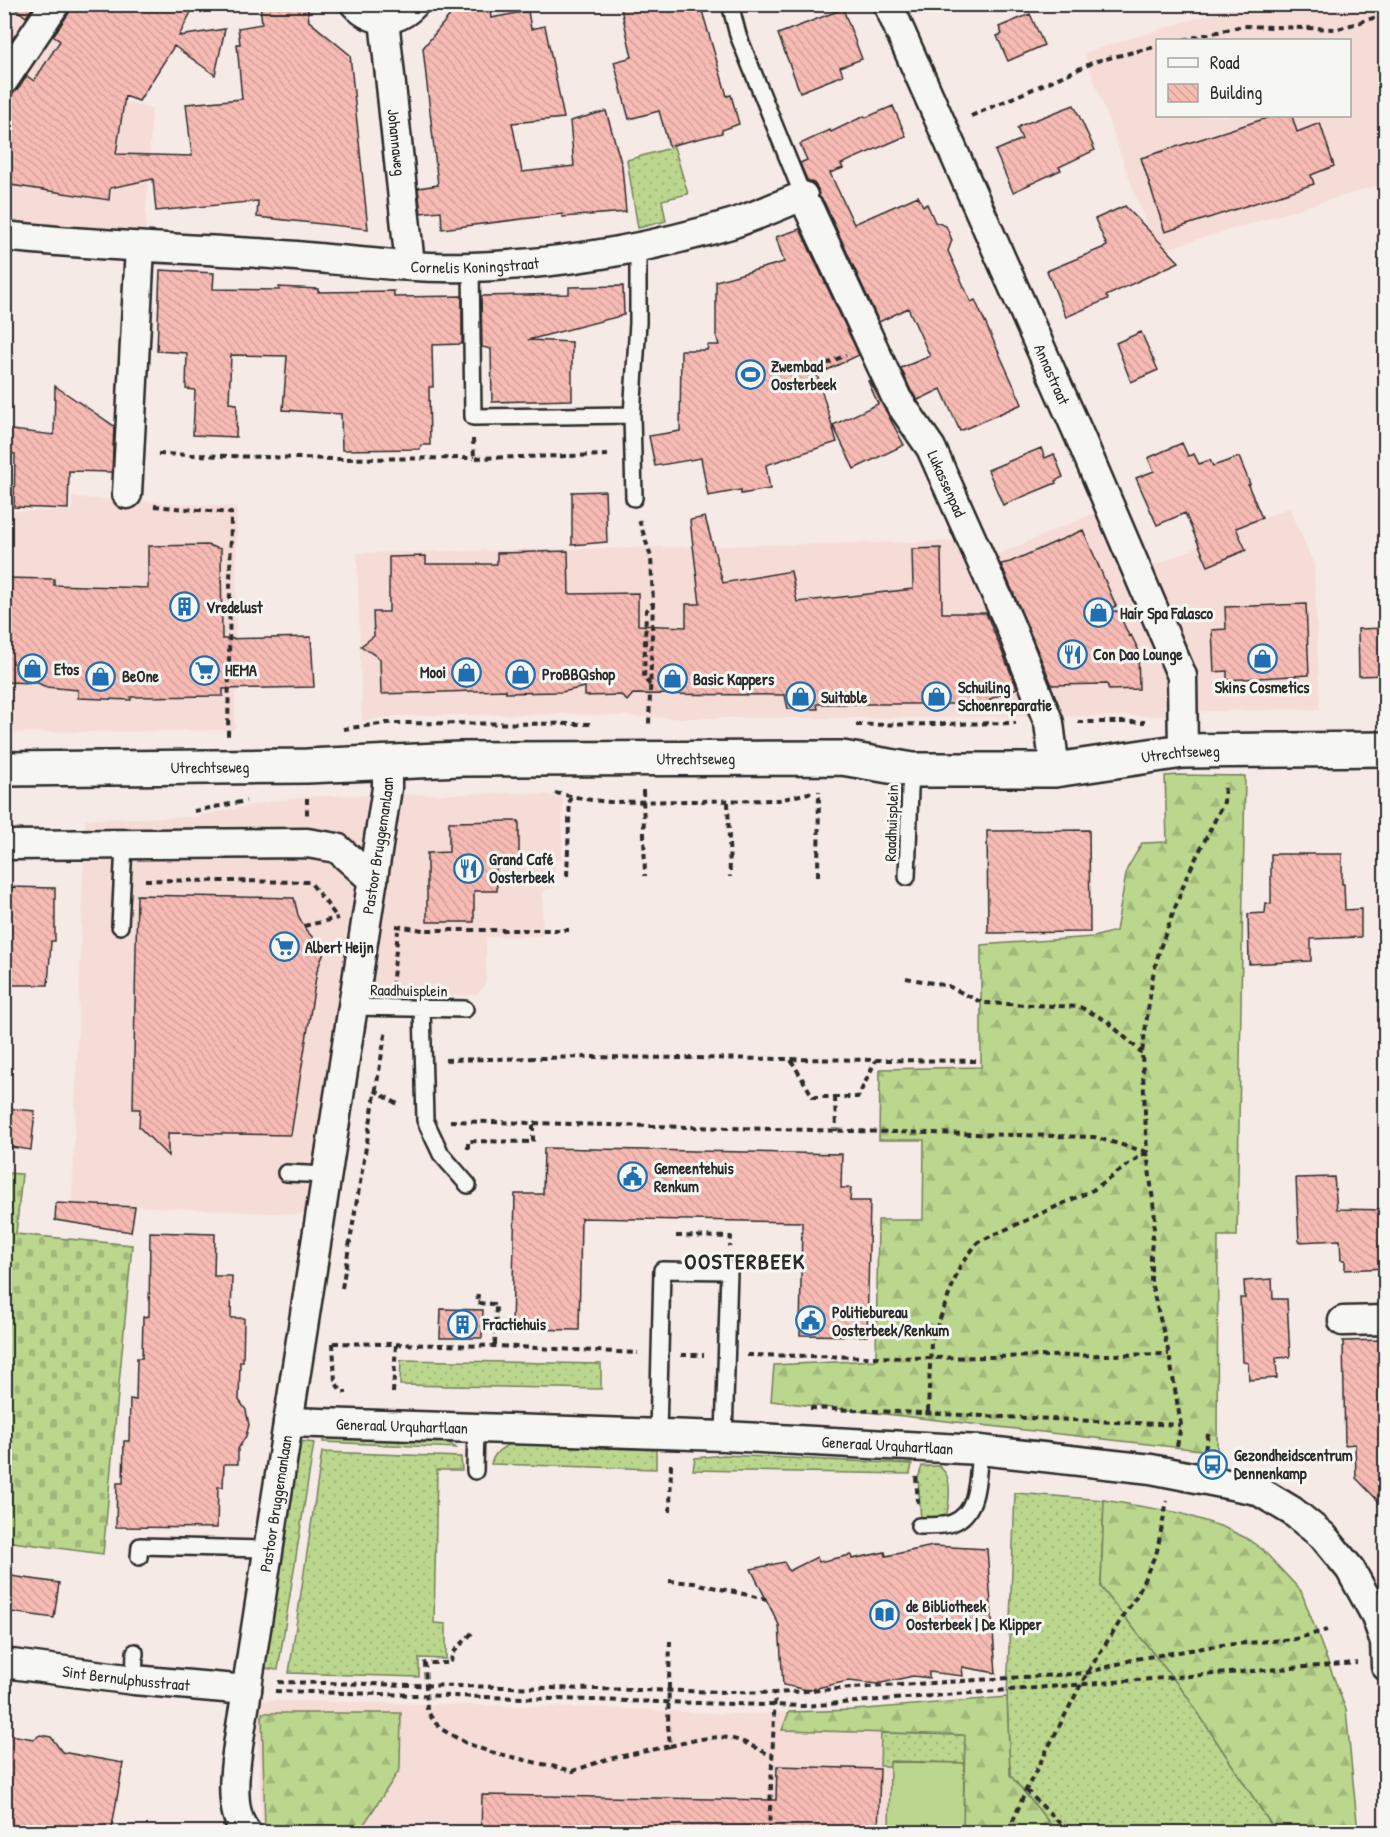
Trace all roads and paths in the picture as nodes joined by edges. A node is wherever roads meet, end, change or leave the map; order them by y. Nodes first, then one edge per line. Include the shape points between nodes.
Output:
1 (55, 4) edge
2 (355, 4) edge
3 (414, 4) edge
4 (730, 4) edge
5 (888, 4) edge
6 (1386, 14) edge
7 (384, 19) junction
8 (1187, 39) edge
9 (1156, 46) edge
10 (4, 80) edge
11 (943, 128) junction
12 (806, 202) junction
13 (4, 236) edge
14 (140, 247) junction
15 (638, 248) junction
16 (410, 265) junction
17 (471, 267) junction
18 (632, 415) junction
19 (473, 417) junction
20 (151, 454) dead end
21 (622, 455) dead end
22 (474, 458) junction
23 (127, 486) joint
24 (634, 498) joint
25 (649, 724) dead end
26 (981, 724) dead end
27 (982, 731) dead end
28 (228, 738) dead end
29 (1386, 749) edge
30 (1184, 751) junction
31 (387, 763) junction
32 (4, 769) edge
33 (912, 770) junction
34 (1055, 770) junction
35 (1225, 781) dead end
36 (642, 787) dead end
37 (819, 791) dead end
38 (570, 796) dead end
39 (728, 802) dead end
40 (4, 845) edge
41 (124, 845) junction
42 (567, 876) dead end
43 (645, 876) dead end
44 (818, 876) dead end
45 (730, 877) dead end
46 (907, 877) dead end
47 (123, 879) junction
48 (373, 880) junction
49 (337, 918) dead end
50 (366, 922) junction
51 (120, 926) dead end
52 (398, 926) junction
53 (569, 930) dead end
54 (906, 978) dead end
55 (390, 1006) junction
56 (353, 1007) junction
57 (422, 1007) junction
58 (465, 1009) dead end
59 (1142, 1053) junction
60 (791, 1059) junction
61 (423, 1060) junction
62 (876, 1060) junction
63 (979, 1060) dead end
64 (341, 1087) junction
65 (376, 1090) junction
66 (835, 1097) junction
67 (425, 1120) junction
68 (533, 1124) junction
69 (836, 1131) junction
70 (468, 1141) dead end
71 (1147, 1152) junction
72 (286, 1173) dead end
73 (327, 1175) junction
74 (468, 1185) dead end
75 (676, 1236) dead end
76 (731, 1237) dead end
77 (478, 1294) dead end
78 (341, 1297) dead end
79 (1386, 1320) edge
80 (1343, 1322) dead end
81 (335, 1332) dead end
82 (396, 1344) dead end
83 (495, 1346) dead end
84 (352, 1392) dead end
85 (383, 1393) dead end
86 (393, 1393) junction
87 (404, 1394) dead end
88 (809, 1408) dead end
89 (928, 1412) junction
90 (288, 1422) junction
91 (1181, 1425) junction
92 (476, 1427) junction
93 (1209, 1430) dead end
94 (665, 1434) junction
95 (724, 1436) junction
96 (980, 1450) junction
97 (1205, 1452) dead end
98 (475, 1471) dead end
99 (1173, 1473) junction
100 (670, 1512) dead end
101 (919, 1526) dead end
102 (268, 1549) junction
103 (139, 1557) dead end
104 (669, 1581) dead end
105 (766, 1599) dead end
106 (1328, 1630) dead end
107 (472, 1633) dead end
108 (670, 1641) dead end
109 (1385, 1652) edge
110 (4, 1663) edge
111 (1087, 1673) junction
112 (1082, 1683) junction
113 (247, 1685) junction
114 (425, 1686) junction
115 (669, 1692) junction
116 (775, 1693) junction
117 (426, 1695) junction
118 (668, 1703) junction
119 (775, 1706) junction
120 (670, 1746) junction
121 (773, 1756) junction
122 (1026, 1790) junction
123 (244, 1832) edge
124 (769, 1833) edge
125 (1012, 1833) edge
126 (1069, 1833) edge

1 - 10 street
2 - 7 street via 363,13
3 - 7 street via 396,18
4 - 12 lane, Lukassenpad via 742,46
5 - 11 street, Annastraat
6 - 8 path via 1338,30 1243,26
7 - 16 street, Johannaweg
9 - 11 path via 1097,61
11 - 30 street, Annastraat via 1182,676
12 - 15 street, Cornelis Koningstraat
12 - 34 street, Lukassenpad via 897,399 931,448 1010,623 1049,723
13 - 14 street, Cornelis Koningstraat
14 - 16 street, Cornelis Koningstraat
14 - 23 street
15 - 17 street, Cornelis Koningstraat via 560,260
15 - 18 lane
16 - 17 street, Cornelis Koningstraat
17 - 19 lane
18 - 19 lane
18 - 24 lane
19 - 22 path
20 - 22 path
21 - 22 path
23 - 28 path via 152,506 231,513
24 - 25 path via 651,557
26 - 27 path
29 - 30 main road, Utrechtseweg
30 - 34 main road, Utrechtseweg
31 - 32 main road, Utrechtseweg
31 - 33 main road, Utrechtseweg via 460,759 842,758
31 - 48 street, Pastoor Bruggemanlaan
33 - 34 main road, Utrechtseweg
33 - 46 lane, Raadhuisplein
35 - 59 path via 1224,802 1187,876 1160,948
36 - 43 path
37 - 44 path
38 - 42 path
39 - 45 path
40 - 41 street
41 - 47 lane
41 - 48 street via 307,843 337,848
47 - 49 path via 310,882
47 - 51 lane
48 - 50 street, Pastoor Bruggemanlaan
50 - 52 path
50 - 56 street, Pastoor Bruggemanlaan
52 - 53 path via 423,930
52 - 55 path
54 - 59 path via 948,986 983,1002 1080,1007 1107,1021
55 - 56 lane, Raadhuisplein
55 - 57 lane, Raadhuisplein
55 - 65 path
56 - 64 street, Pastoor Bruggemanlaan
57 - 58 lane, Raadhuisplein
57 - 61 lane
59 - 71 path
60 - 61 path
60 - 62 path
60 - 66 path via 813,1097
61 - 67 lane
62 - 63 path
62 - 66 path via 858,1097
64 - 65 path
64 - 73 street, Pastoor Bruggemanlaan
65 - 67 path
65 - 78 path
66 - 69 path
67 - 68 path
67 - 74 lane via 441,1154
68 - 69 path
68 - 70 path via 533,1142
69 - 71 path via 1094,1137
71 - 89 path via 1093,1190 978,1242 960,1266 931,1342
71 - 91 path via 1155,1218 1151,1283 1170,1354
72 - 73 lane
73 - 90 street, Pastoor Bruggemanlaan
75 - 76 path
77 - 83 path via 477,1303 496,1304
79 - 80 street
81 - 84 path via 335,1382 342,1392
82 - 86 path
85 - 86 path
86 - 87 path
88 - 89 path
89 - 91 path
90 - 92 street, Generaal Urquhartlaan
90 - 102 street, Pastoor Bruggemanlaan
91 - 99 path
92 - 94 street, Generaal Urquhartlaan
92 - 98 lane
93 - 97 path
94 - 95 street, Generaal Urquhartlaan
94 - 95 lane via 662,1270 729,1271
94 - 100 path
95 - 96 street, Generaal Urquhartlaan
96 - 99 street, Generaal Urquhartlaan
96 - 101 lane via 974,1503 965,1517 950,1524
99 - 109 street, Generaal Urquhartlaan via 1257,1490 1323,1536 1350,1569 1376,1616
99 - 111 path via 1157,1551 1137,1595
102 - 103 lane via 140,1545
102 - 113 street, Pastoor Bruggemanlaan
104 - 105 path
106 - 111 path via 1295,1639 1222,1645 1135,1659
107 - 114 path via 452,1654 451,1663 425,1663
108 - 115 path
109 - 112 path via 1340,1666
110 - 113 street, Sint Bernulphusstraat via 134,1666
111 - 112 path
111 - 116 path
112 - 119 path via 897,1700
112 - 122 path
113 - 114 path
113 - 117 path
113 - 123 street, Pastoor Bruggemanlaan via 234,1781 234,1806
114 - 115 path
114 - 117 path
115 - 116 path
115 - 118 path
116 - 119 path
117 - 118 path
117 - 120 path via 433,1720 466,1743 573,1771
118 - 119 path
118 - 120 path
119 - 121 path
120 - 121 path via 727,1737
121 - 124 path
122 - 125 path
122 - 126 path

